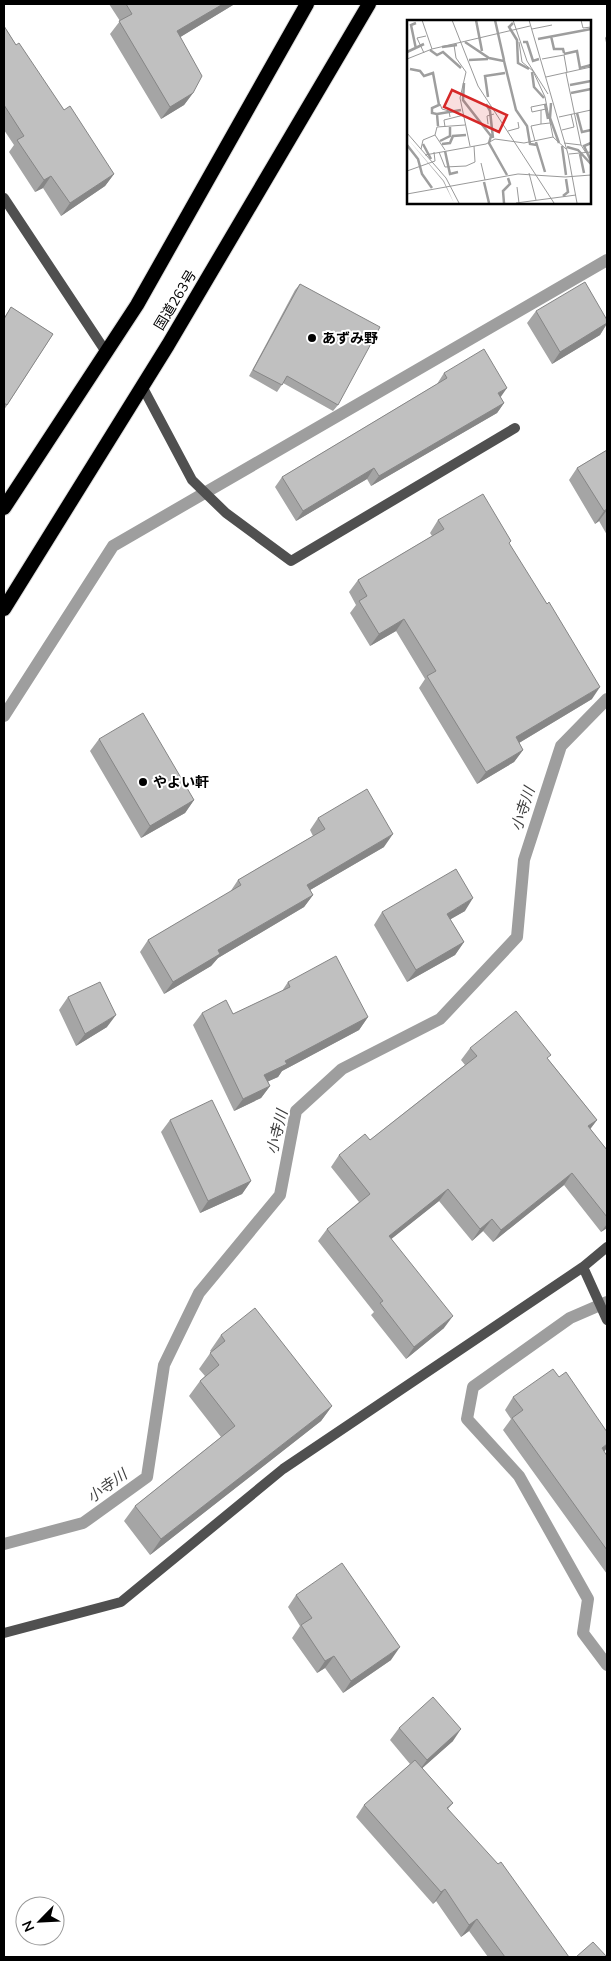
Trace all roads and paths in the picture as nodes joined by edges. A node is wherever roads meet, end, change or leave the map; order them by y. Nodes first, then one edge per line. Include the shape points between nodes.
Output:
1 (307, 4) edge
2 (369, 4) edge
3 (4, 198) edge
4 (106, 352) junction
5 (142, 386) junction
6 (515, 428) dead end
7 (4, 508) edge
8 (4, 609) edge
9 (607, 1247) edge
10 (582, 1267) junction
11 (606, 1318) edge
12 (4, 1633) edge

1 - 4 highway via 138,305
2 - 5 highway, 国道263号
3 - 4 street
4 - 7 highway
5 - 6 street via 192,480 226,513 290,561
5 - 8 highway, 国道263号
9 - 10 street
10 - 11 street
10 - 12 street via 283,1469 121,1602

